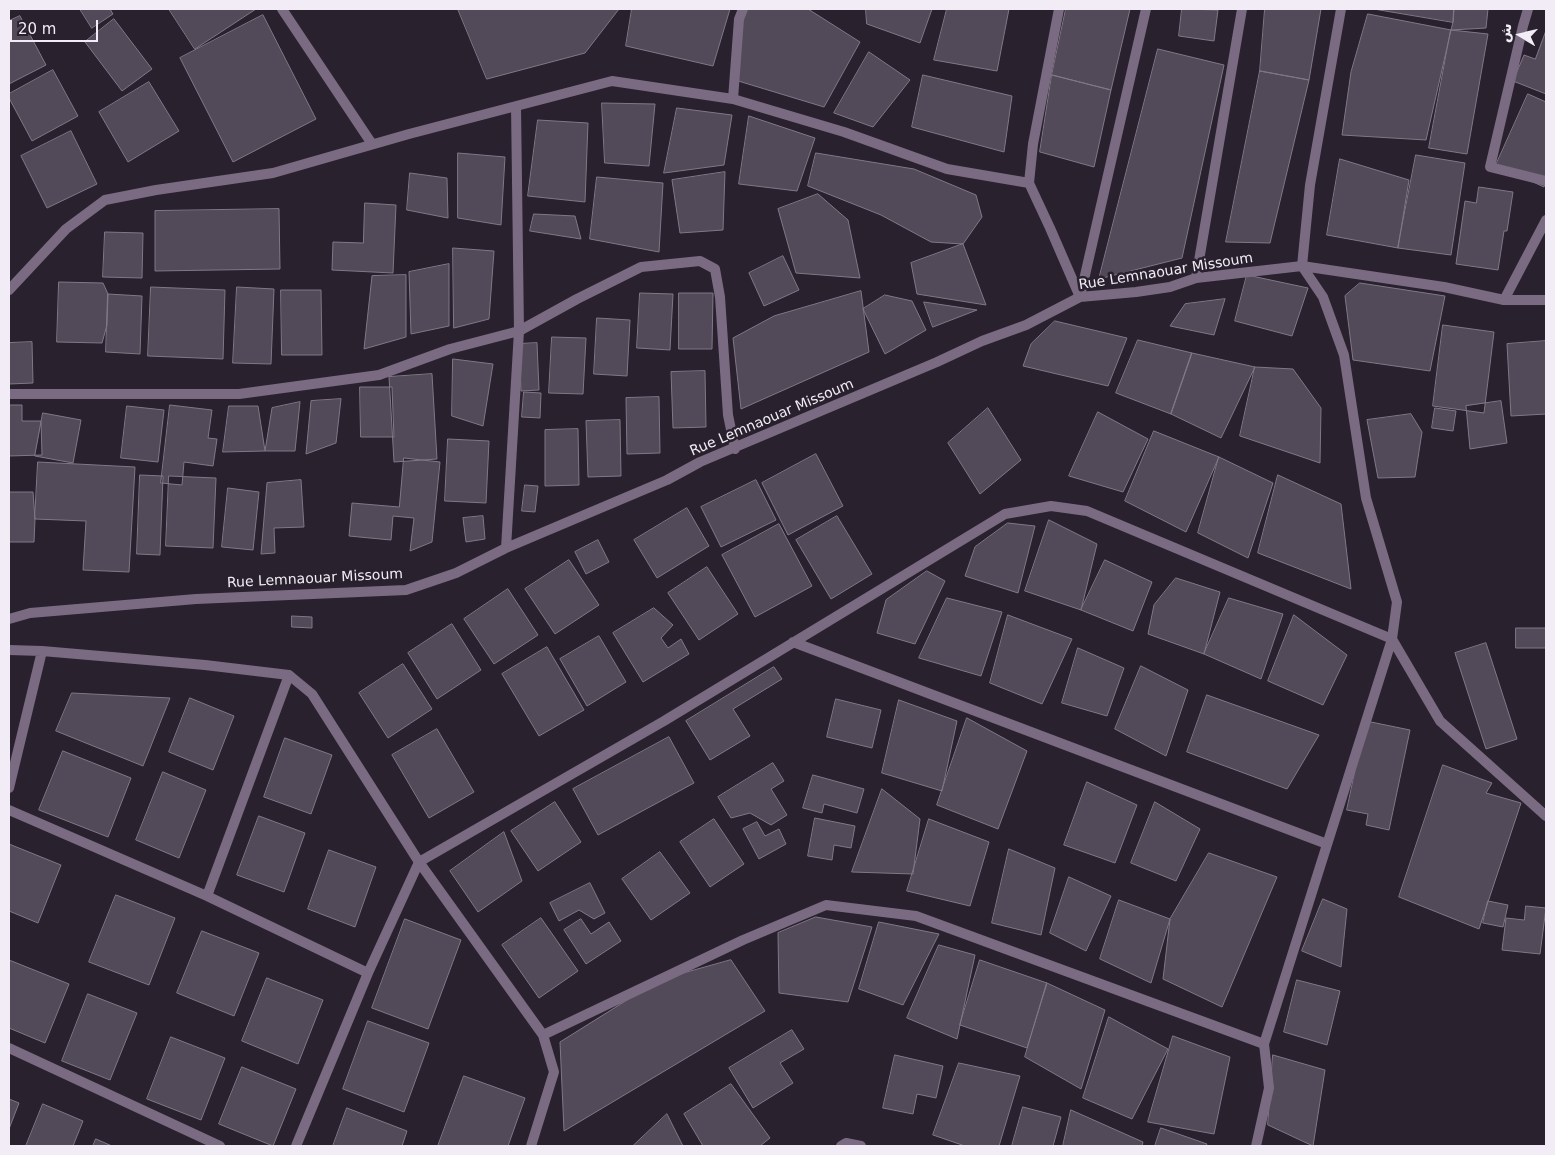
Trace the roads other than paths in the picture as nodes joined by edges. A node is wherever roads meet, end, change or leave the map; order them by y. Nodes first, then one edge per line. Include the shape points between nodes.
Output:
1 (282, 9) edge
2 (743, 9) edge
3 (1059, 9) edge
4 (1146, 9) edge
5 (1242, 9) edge
6 (1341, 9) edge
7 (1528, 9) edge
8 (733, 99) junction
9 (516, 106) junction
10 (372, 144) junction
11 (1546, 181) edge
12 (1029, 183) junction
13 (1546, 220) edge
14 (1302, 266) junction
15 (1196, 278) junction
16 (9, 290) edge
17 (1080, 297) junction
18 (1504, 300) junction
19 (1546, 300) edge
20 (519, 331) junction
21 (9, 394) edge
22 (735, 449) junction
23 (506, 548) junction
24 (9, 618) edge
25 (1392, 639) junction
26 (793, 642) junction
27 (9, 650) edge
28 (42, 651) junction
29 (288, 674) junction
30 (9, 788) edge
31 (9, 810) edge
32 (1546, 816) edge
33 (1327, 844) junction
34 (419, 862) junction
35 (207, 896) junction
36 (368, 973) junction
37 (543, 1035) junction
38 (1264, 1044) junction
39 (9, 1048) edge
40 (220, 1146) edge
41 (296, 1146) edge
42 (531, 1146) edge
43 (841, 1146) edge
44 (860, 1146) edge
45 (1256, 1146) edge

1 - 10 street
2 - 8 street via 739,19
3 - 12 street via 1033,144
4 - 17 street
5 - 15 street
6 - 14 street via 1310,185
7 - 11 street via 1490,167
8 - 9 street via 612,81
8 - 12 street via 844,132 947,169
9 - 10 street
9 - 20 street
10 - 16 street via 273,173 105,200 66,229
12 - 17 street
13 - 18 street
14 - 15 street, Rue Lemnaouar Missoum
14 - 18 street, Rue Lemnaouar Missoum
14 - 25 street via 1323,297 1344,355 1366,498 1396,602
15 - 17 street, Rue Lemnaouar Missoum via 1170,287
17 - 22 street, Rue Lemnaouar Missoum via 1026,325 982,341
18 - 19 street, Rue Lemnaouar Missoum
20 - 21 street via 450,348 379,375 239,394
20 - 22 street via 641,268 700,260 715,269 728,414
20 - 23 street
22 - 23 street, Rue Lemnaouar Missoum
23 - 24 street, Rue Lemnaouar Missoum via 456,572 406,590 196,599 30,613
25 - 26 street via 1087,511 1051,506 1005,514
25 - 32 street via 1440,721
25 - 33 street
26 - 33 street
26 - 34 street via 664,721
27 - 28 street
28 - 29 street
28 - 30 street
29 - 34 street via 312,694
29 - 35 street
31 - 35 street
33 - 38 street
34 - 36 street
34 - 37 street
35 - 36 street
36 - 41 street
37 - 38 street via 743,940 826,905 916,916
37 - 42 street via 554,1072
38 - 45 street via 1269,1088
39 - 40 street
43 - 44 street via 846,1143

